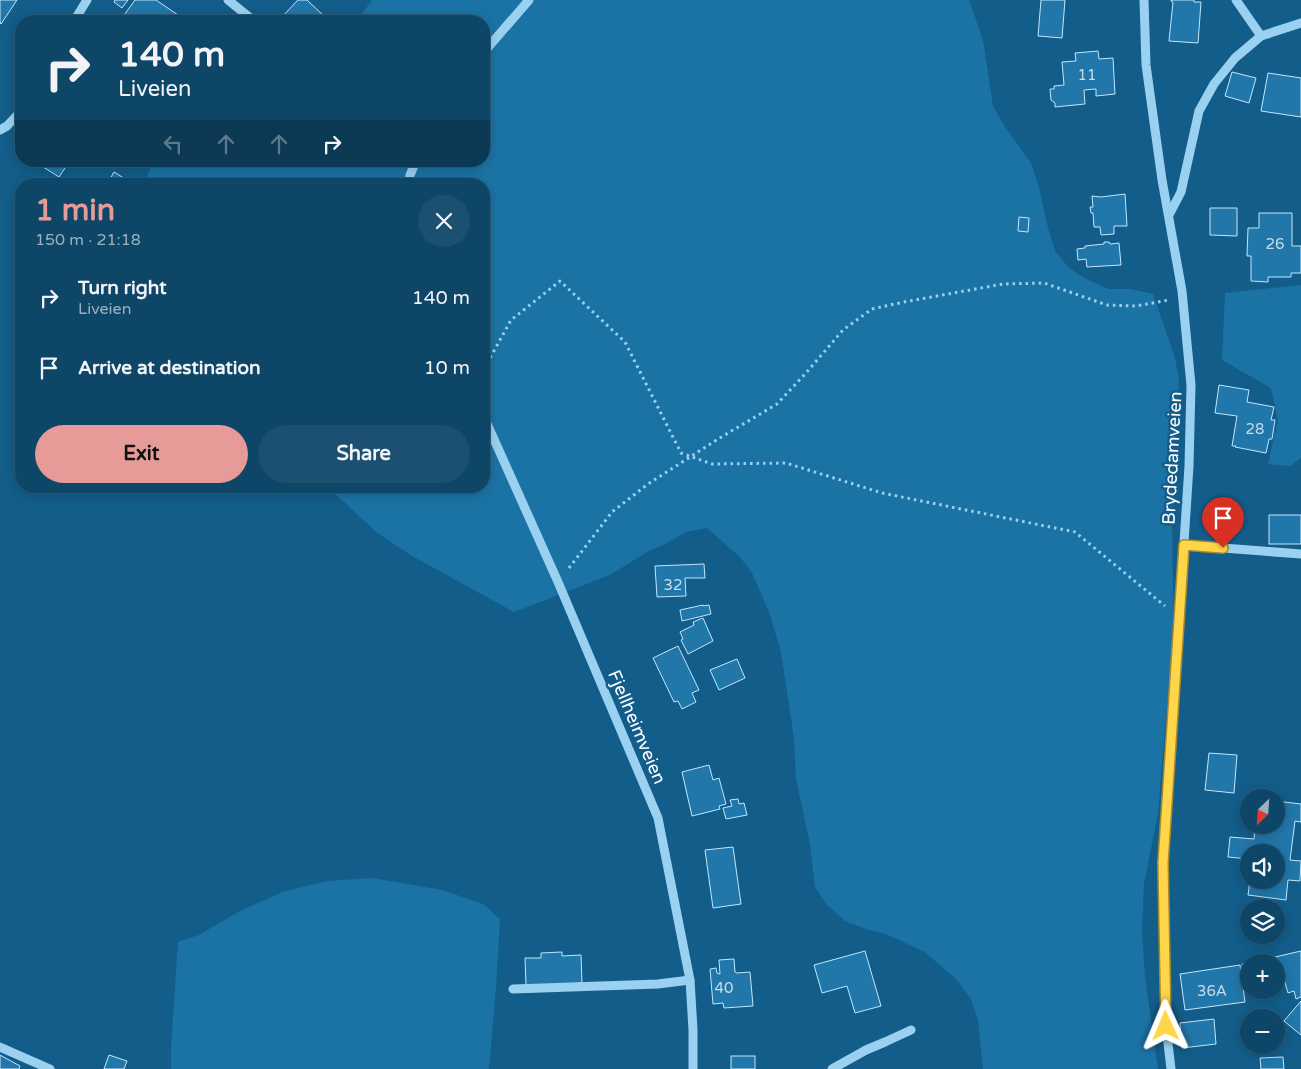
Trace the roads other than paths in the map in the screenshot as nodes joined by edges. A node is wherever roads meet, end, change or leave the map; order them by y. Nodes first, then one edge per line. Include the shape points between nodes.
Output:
1 (87, 0) edge
2 (228, 0) edge
3 (529, 0) edge
4 (1144, 0) edge
5 (1236, 0) edge
6 (78, 15) edge
7 (247, 15) edge
8 (1301, 23) edge
9 (1261, 36) junction
10 (490, 45) edge
11 (15, 117) edge
12 (0, 130) edge
13 (1169, 215) junction
14 (490, 430) edge
15 (1184, 545) junction
16 (1301, 554) edge
17 (690, 980) junction
18 (513, 989) dead end
19 (910, 1030) dead end
20 (0, 1047) edge
21 (50, 1069) edge
22 (693, 1069) edge
23 (832, 1069) edge
24 (1171, 1069) edge

1 - 6 street
2 - 7 street
3 - 10 street
4 - 13 street, Brydedamveien via 1146,65
5 - 9 street
8 - 9 street
9 - 13 street via 1235,58 1214,84 1199,111 1181,192
11 - 12 street
13 - 15 street, Brydedamveien via 1191,385
14 - 17 street, Fjellheimveien via 658,818
15 - 16 street
15 - 24 street, Brydedamveien via 1163,863 1166,1026
17 - 18 street
17 - 22 street, Fjellheimveien
19 - 23 street
20 - 21 street

